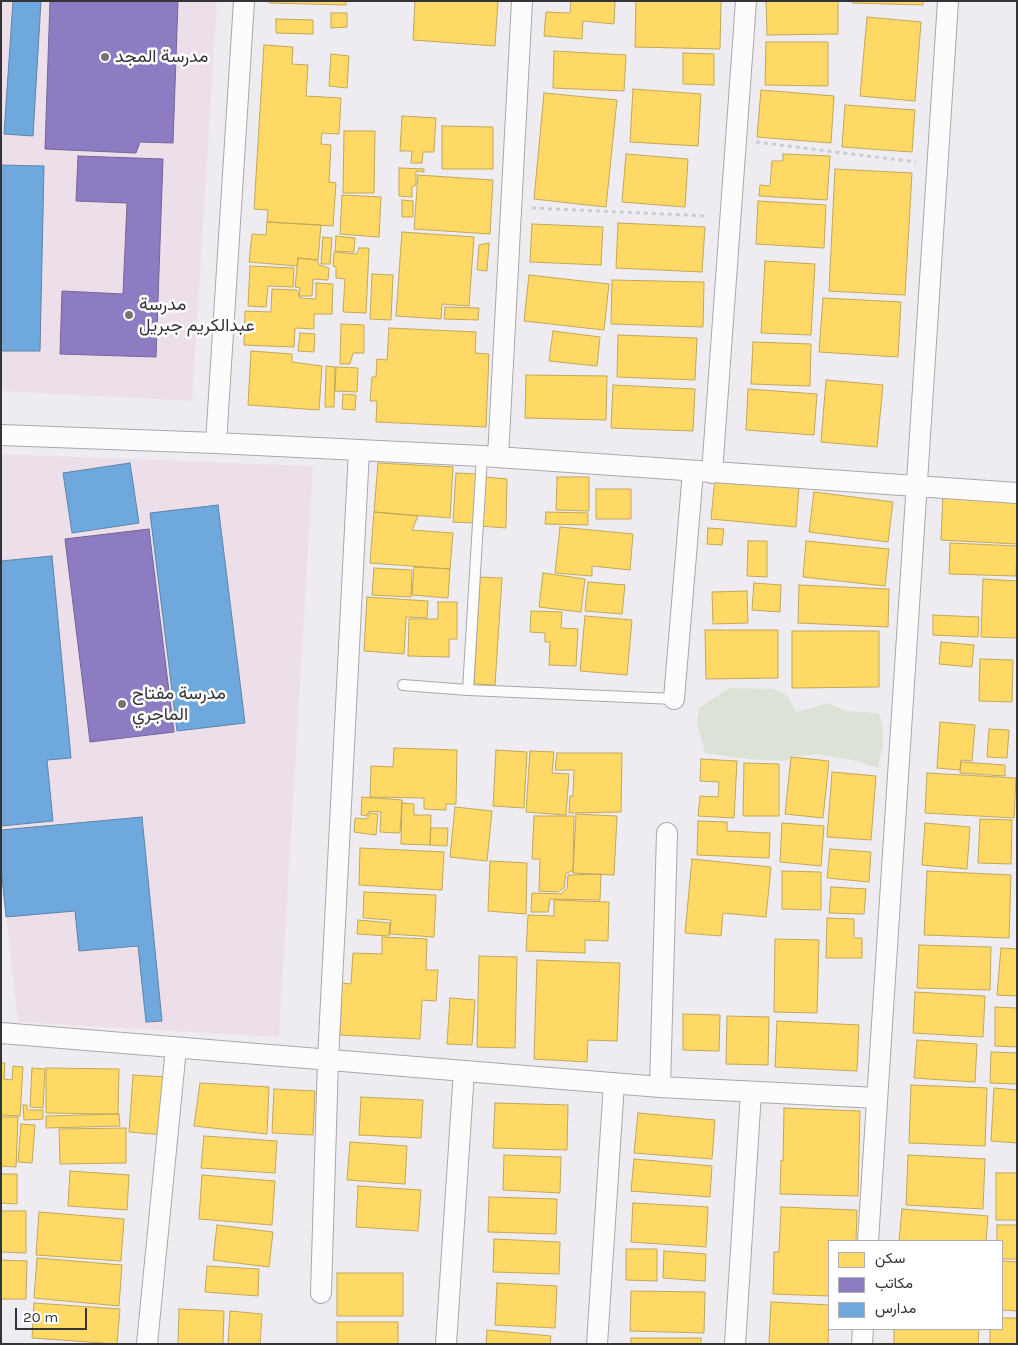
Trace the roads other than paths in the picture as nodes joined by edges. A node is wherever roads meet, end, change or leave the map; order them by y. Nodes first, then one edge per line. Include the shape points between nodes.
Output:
1 (244, 1) edge
2 (522, 1) edge
3 (746, 1) edge
4 (948, 1) edge
5 (1, 435) edge
6 (216, 443) junction
7 (359, 450) junction
8 (490, 456) junction
9 (703, 472) junction
10 (916, 487) junction
11 (1017, 493) edge
12 (403, 685) dead end
13 (468, 690) junction
14 (674, 699) joint
15 (667, 833) dead end
16 (1, 1033) edge
17 (176, 1048) junction
18 (328, 1060) junction
19 (464, 1071) junction
20 (614, 1083) junction
21 (660, 1087) junction
22 (751, 1092) junction
23 (877, 1098) junction
24 (868, 1240) edge
25 (321, 1293) dead end
26 (862, 1330) edge
27 (147, 1344) edge
28 (446, 1344) edge
29 (597, 1344) edge
30 (735, 1344) edge
31 (862, 1344) edge

1 - 6 street
2 - 8 street via 512,206
3 - 9 street via 731,217
4 - 10 street
5 - 6 street
6 - 7 street
7 - 8 street
7 - 18 street
8 - 9 street
8 - 13 lane
9 - 10 street
9 - 14 street
10 - 11 street
10 - 23 street
12 - 13 lane
13 - 14 lane
15 - 21 street
16 - 17 street
17 - 18 street
17 - 27 street
18 - 19 street
18 - 25 street
19 - 20 street
19 - 28 street
20 - 21 street
20 - 29 street
21 - 22 street
22 - 23 street
22 - 30 street
23 - 24 street
26 - 31 street

